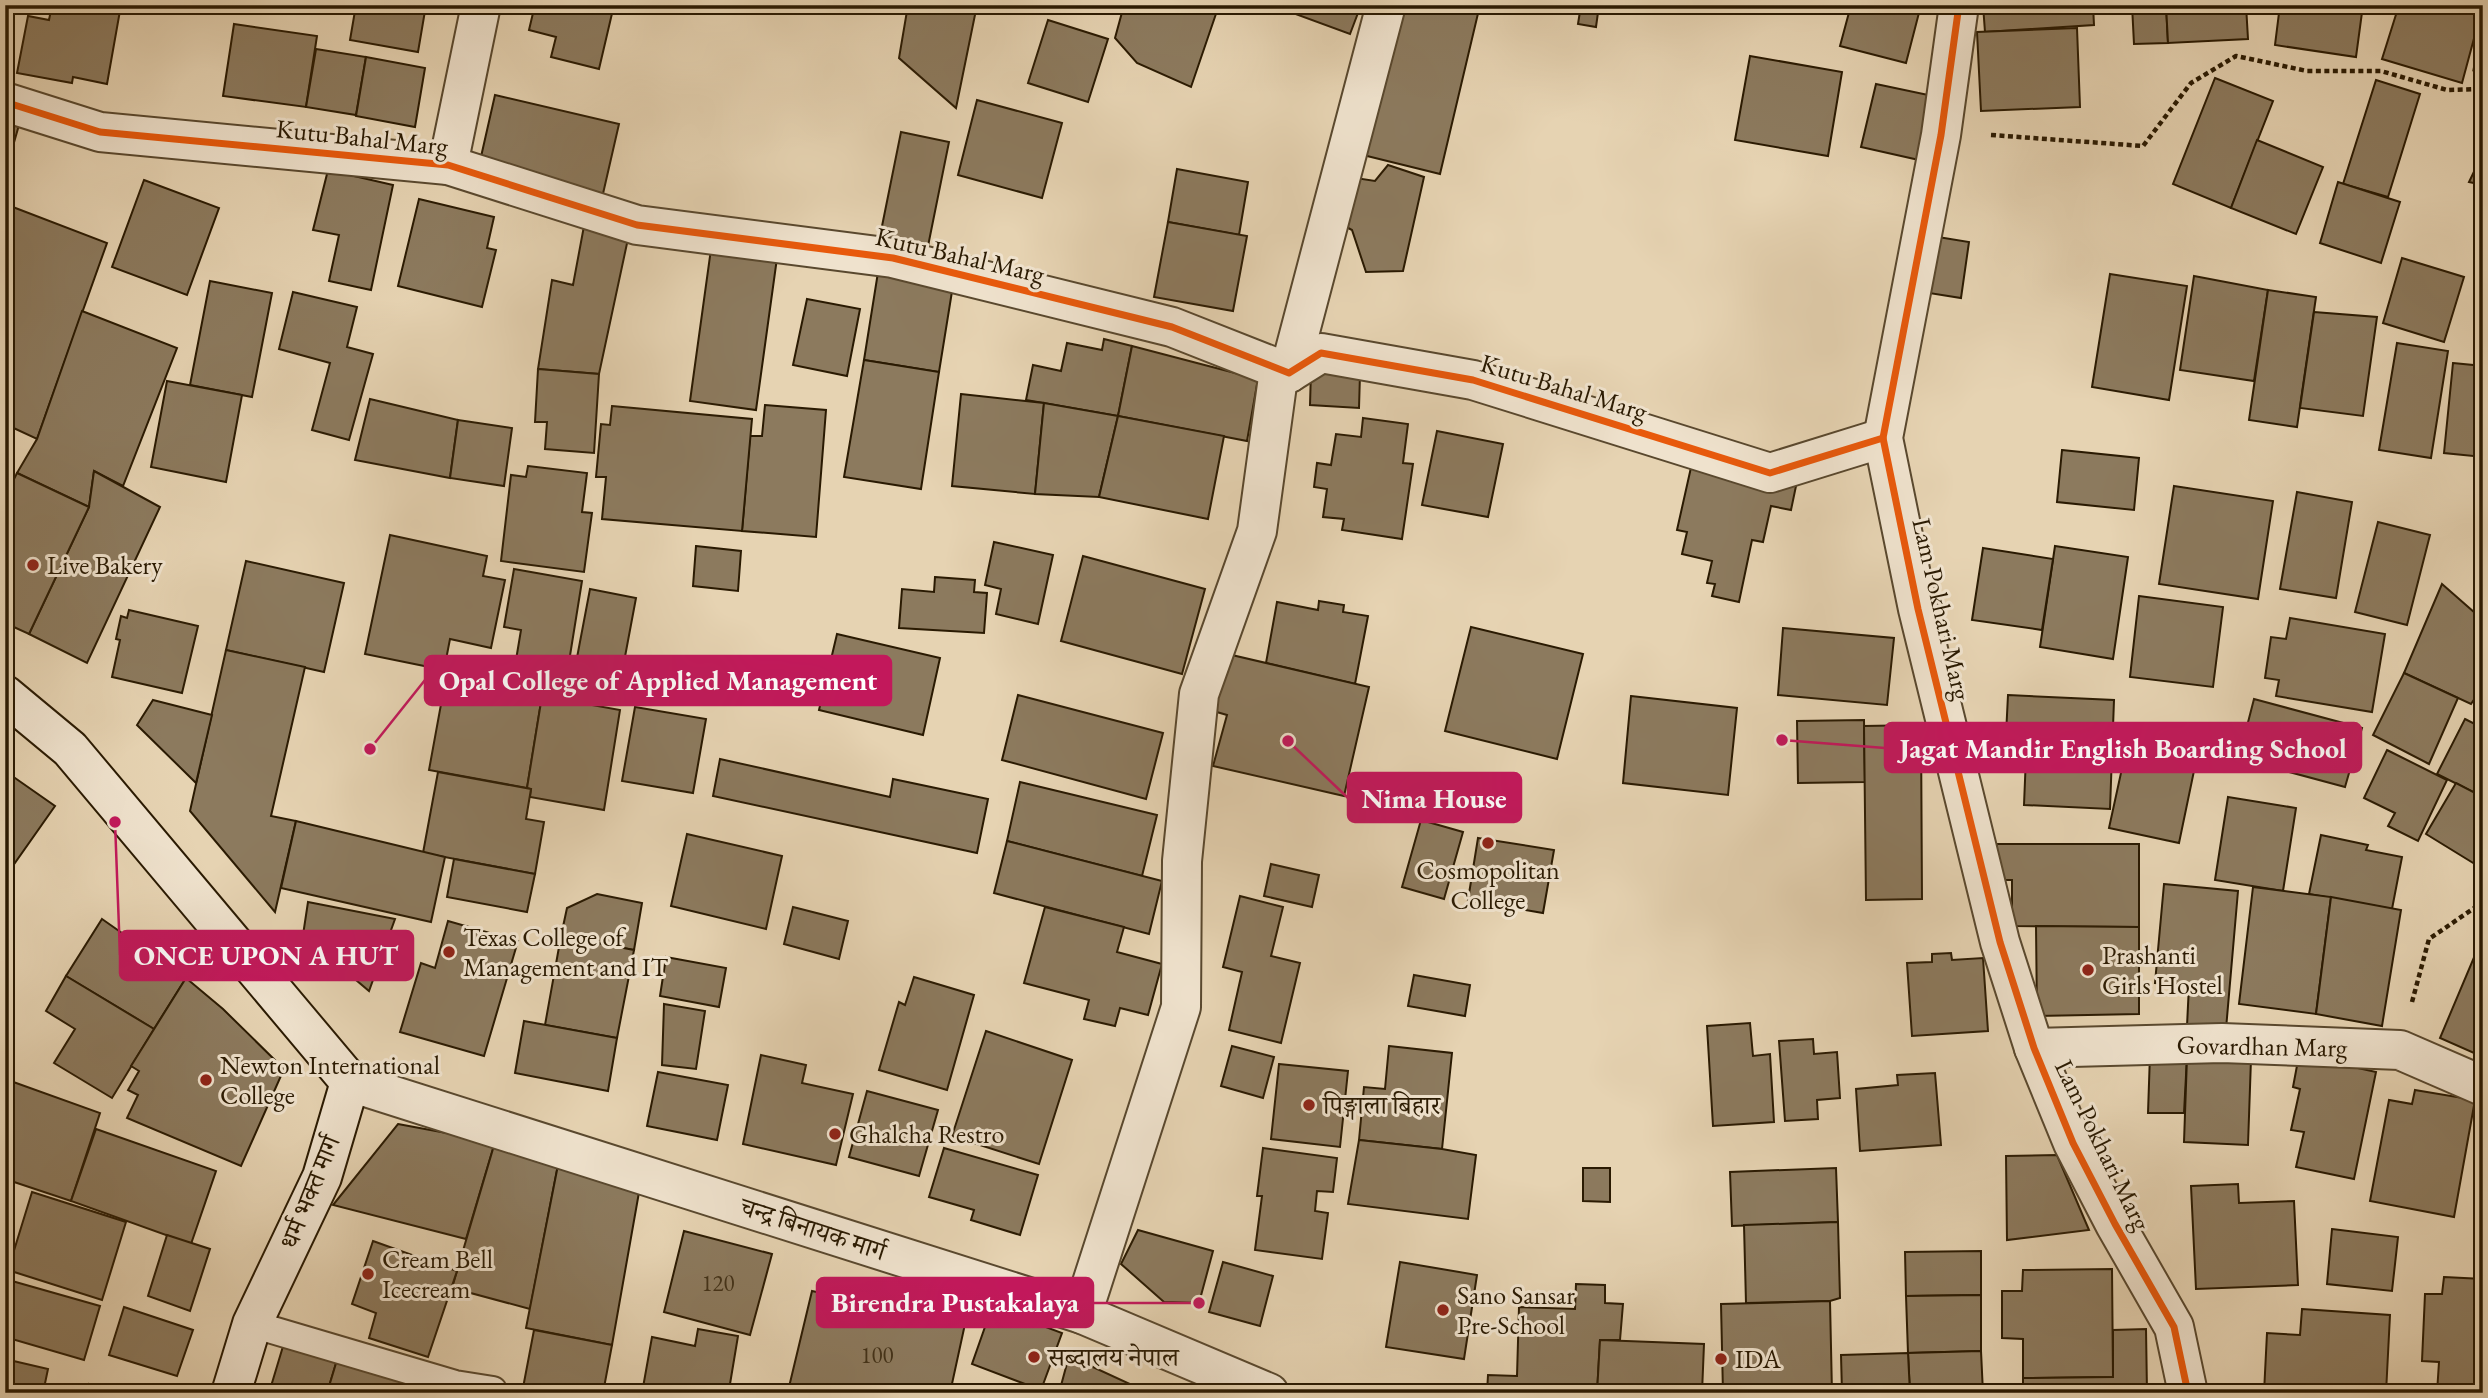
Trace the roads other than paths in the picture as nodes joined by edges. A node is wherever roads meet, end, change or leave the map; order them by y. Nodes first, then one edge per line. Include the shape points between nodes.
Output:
1 (481, 5) edge
2 (1386, 5) edge
3 (1959, 5) edge
4 (5, 102) edge
5 (448, 165) junction
6 (1284, 372) junction
7 (1883, 438) junction
8 (5, 695) edge
9 (2034, 1048) junction
10 (350, 1082) junction
11 (2483, 1086) edge
12 (1082, 1314) junction
13 (252, 1324) junction
14 (493, 1390) dead end
15 (231, 1393) edge
16 (1269, 1393) edge
17 (2188, 1393) edge

1 - 5 street
2 - 6 street
3 - 7 street, Lam Pokhari Marg via 1941,135
4 - 5 street, Kutu Bahal Marg via 100,132
5 - 6 street, Kutu Bahal Marg via 636,225 893,258 1172,327
6 - 7 street, Kutu Bahal Marg via 1321,353 1473,380 1770,473
6 - 12 street via 1257,531 1199,694 1181,861 1181,1007
7 - 9 street, Lam Pokhari Marg via 1918,609 2000,942
8 - 10 street via 70,748
9 - 11 street, Govardhan Marg via 2222,1043 2400,1050
9 - 17 street, Lam Pokhari Marg via 2073,1143 2174,1327
10 - 12 street, चन्द्र बिनायक मार्ग
10 - 13 street, धर्म भक्त मार्ग via 322,1177
12 - 16 street, चन्द्र बिनायक मार्ग
13 - 14 lane via 455,1384
13 - 15 street, धर्म भक्त मार्ग

